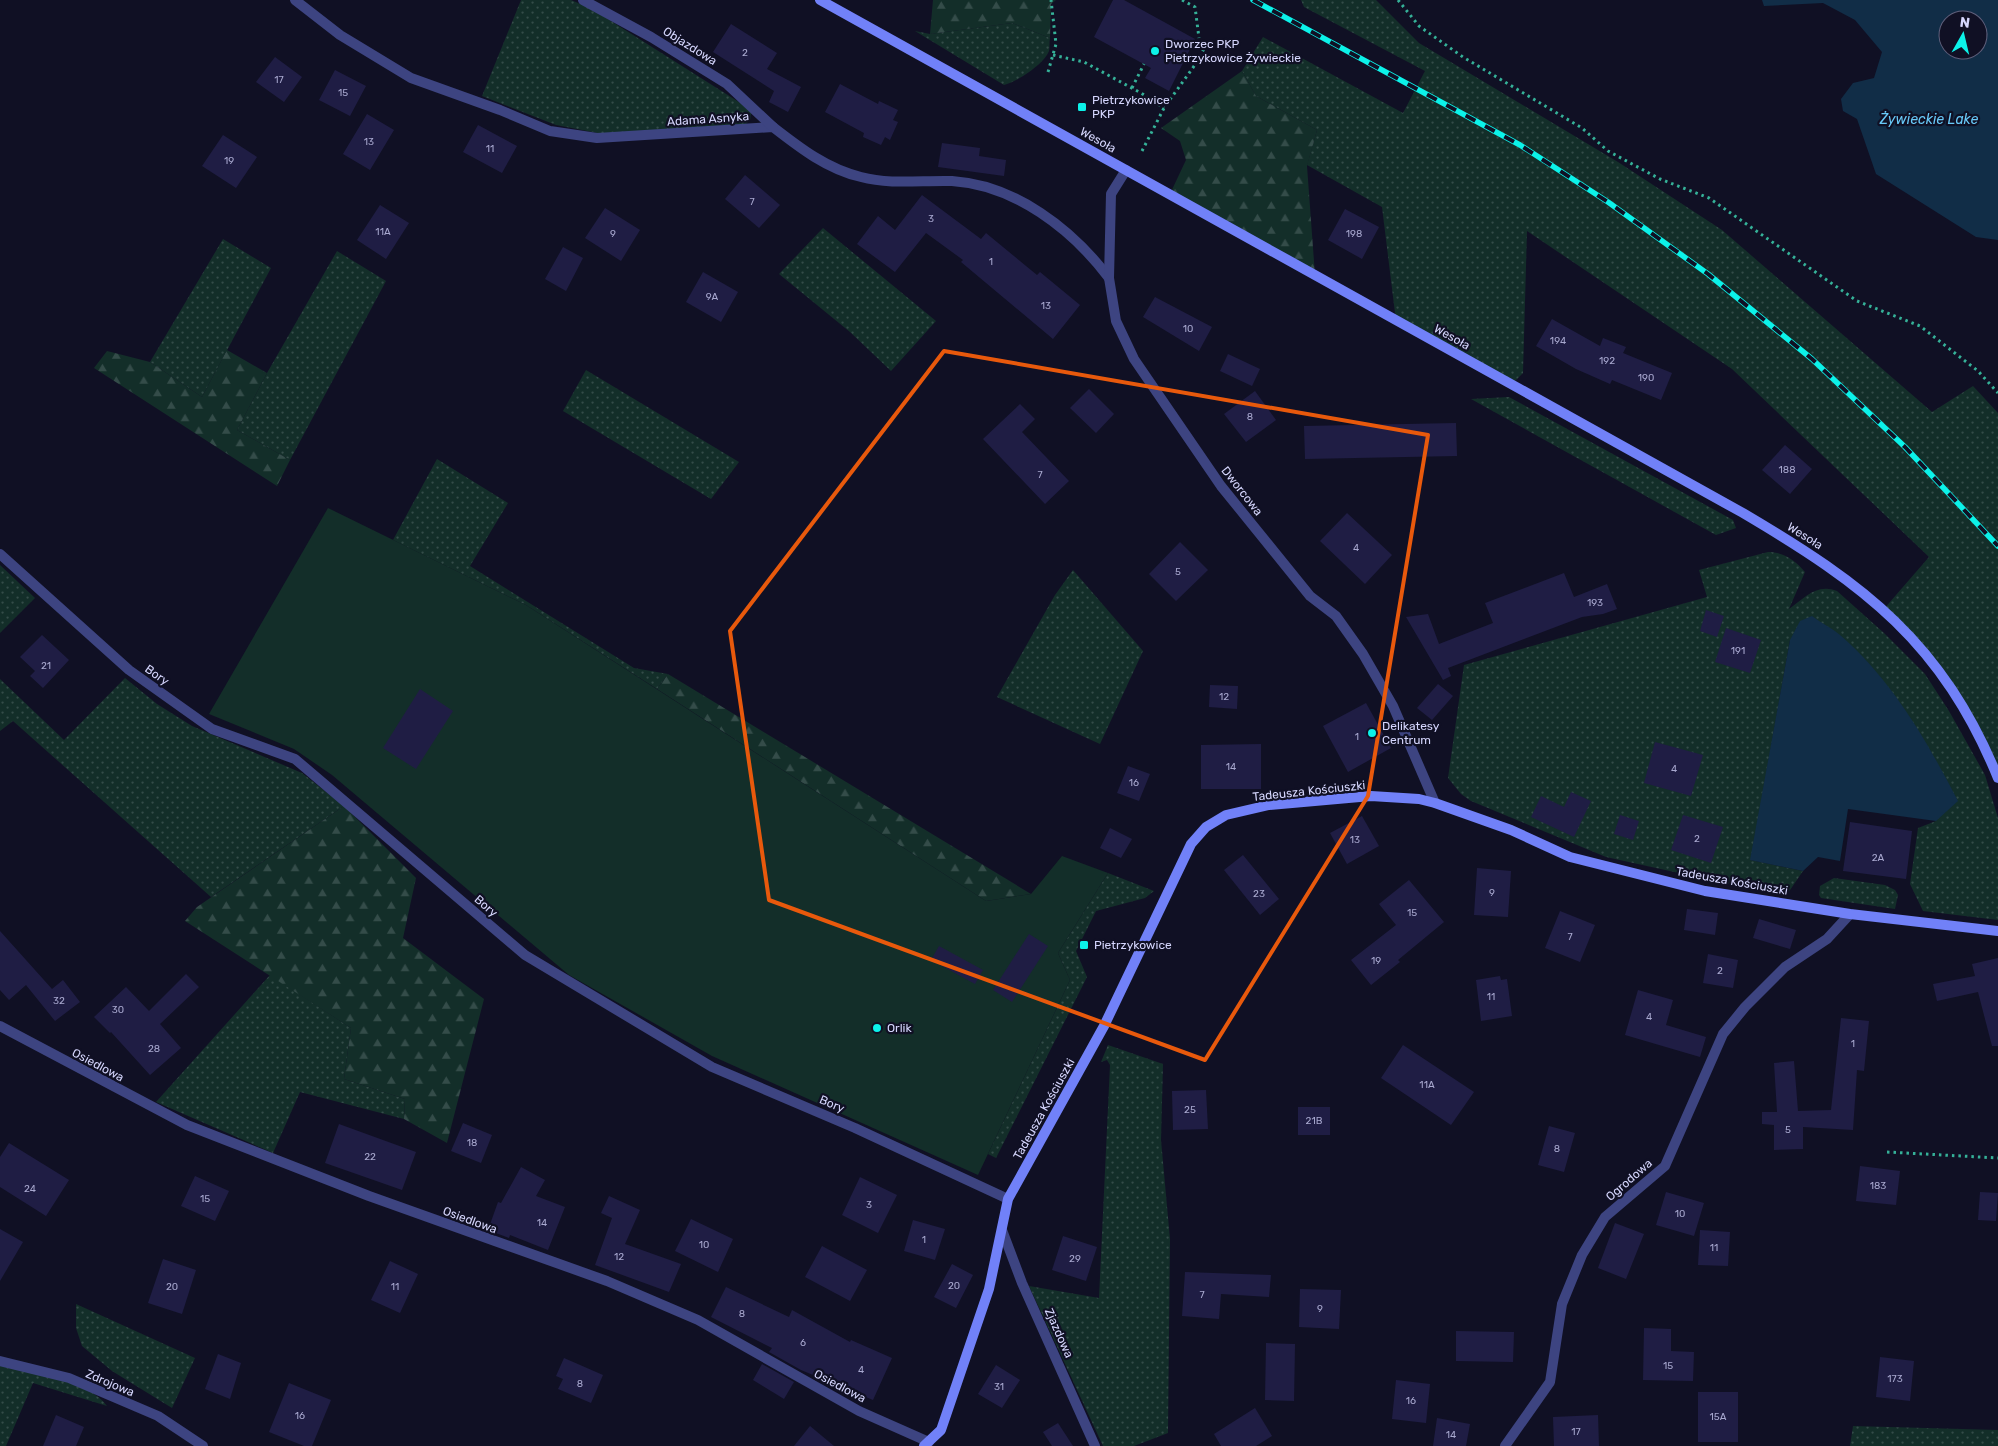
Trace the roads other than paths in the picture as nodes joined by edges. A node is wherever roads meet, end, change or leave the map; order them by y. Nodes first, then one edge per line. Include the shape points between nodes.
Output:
1 (295, 0) edge
2 (583, 0) edge
3 (820, 0) edge
4 (773, 127) junction
5 (1126, 170) junction
6 (1109, 278) junction
7 (0, 554) edge
8 (1998, 778) edge
9 (1435, 803) junction
10 (1850, 914) junction
11 (1998, 931) edge
12 (0, 1026) edge
13 (1008, 1199) junction
14 (1002, 1230) junction
15 (0, 1361) edge
16 (926, 1444) edge
17 (200, 1445) edge
18 (1095, 1446) edge
19 (1505, 1446) edge

1 - 4 street, Adama Asnyka via 340,35 411,78 550,131 597,138
2 - 4 street, Objazdowa via 651,36 727,84
3 - 5 street, Wesoła
4 - 6 street via 811,157 861,177 913,183 953,181 994,189 1028,204 1092,256
5 - 6 street, Dworcowa via 1111,194
5 - 8 street, Wesoła via 1743,513 1817,558 1863,592 1924,650 1961,701
6 - 9 street, Dworcowa via 1116,321 1134,359 1221,486 1310,596 1336,616 1363,654 1393,706
7 - 13 street, Bory via 129,670 212,729 295,759 525,956 712,1067 855,1128
9 - 10 street, Tadeusza Kościuszki via 1511,830 1570,857 1705,891
9 - 13 street, Tadeusza Kościuszki via 1371,796 1269,805 1226,815 1206,826 1191,844 1104,1026
10 - 11 street, Tadeusza Kościuszki
10 - 19 street, Ogrodowa via 1827,939 1785,967 1723,1034 1665,1166 1606,1217 1582,1255 1562,1304 1550,1382
12 - 16 street, Osiedlowa via 186,1125 369,1196 607,1281 698,1320 859,1411
13 - 14 street, Tadeusza Kościuszki
14 - 16 street, Tadeusza Kościuszki via 990,1289 941,1430
14 - 18 street, Zjazdowa via 1022,1283
15 - 17 street, Zdrojowa via 69,1378 158,1416

